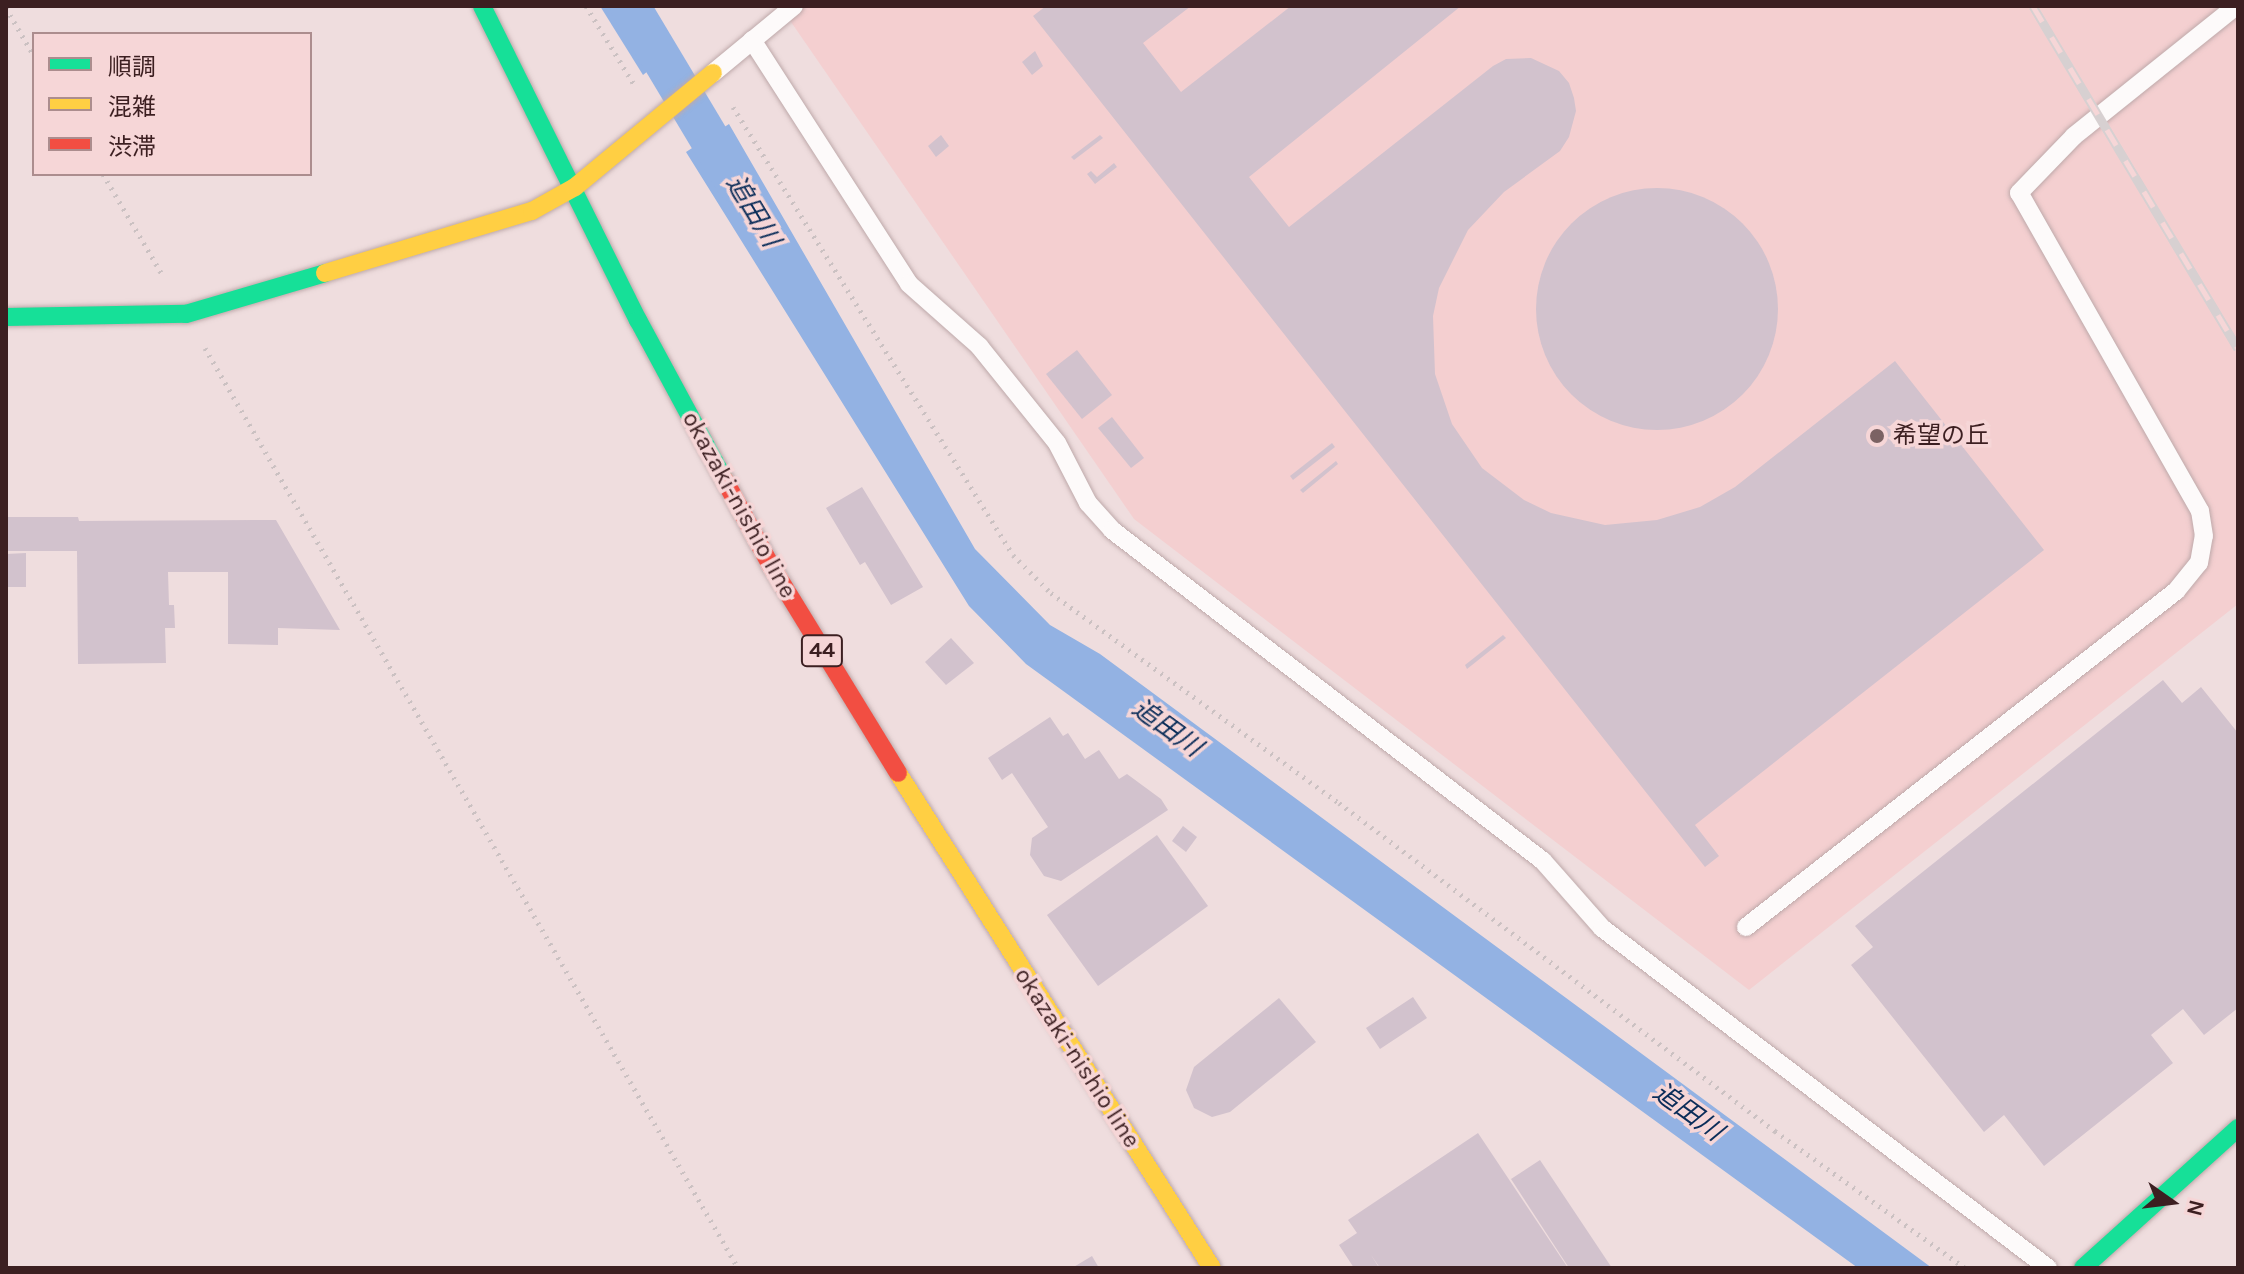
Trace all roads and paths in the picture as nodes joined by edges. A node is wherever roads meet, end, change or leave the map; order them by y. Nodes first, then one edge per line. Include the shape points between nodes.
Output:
1 (482, 6) edge
2 (586, 6) edge
3 (794, 6) edge
4 (2236, 6) edge
5 (6, 8) edge
6 (752, 40) junction
7 (32, 53) edge
8 (713, 73) junction
9 (658, 120) junction
10 (104, 176) edge
11 (575, 187) junction
12 (186, 314) junction
13 (6, 317) edge
14 (1746, 927) dead end
15 (2238, 1128) edge
16 (738, 1268) edge
17 (1212, 1268) edge
18 (1965, 1268) edge
19 (2048, 1268) edge
20 (2083, 1268) edge

1 - 11 main road, okazaki-nishio line / 44
2 - 9 path
3 - 6 lane
4 - 14 lane via 2074,136 2019,193 2200,511 2204,536 2199,563 2176,591
5 - 7 path
6 - 8 lane
6 - 19 lane via 909,284 979,346 1057,443 1088,503 1112,530 1543,861 1602,928
8 - 9 main road
8 - 18 path via 1013,555 1051,593
9 - 11 main road
10 - 12 path
11 - 12 main road via 532,211
11 - 17 main road, okazaki-nishio line / 44 via 638,320 770,564
12 - 13 main road
12 - 16 path
15 - 20 main road

